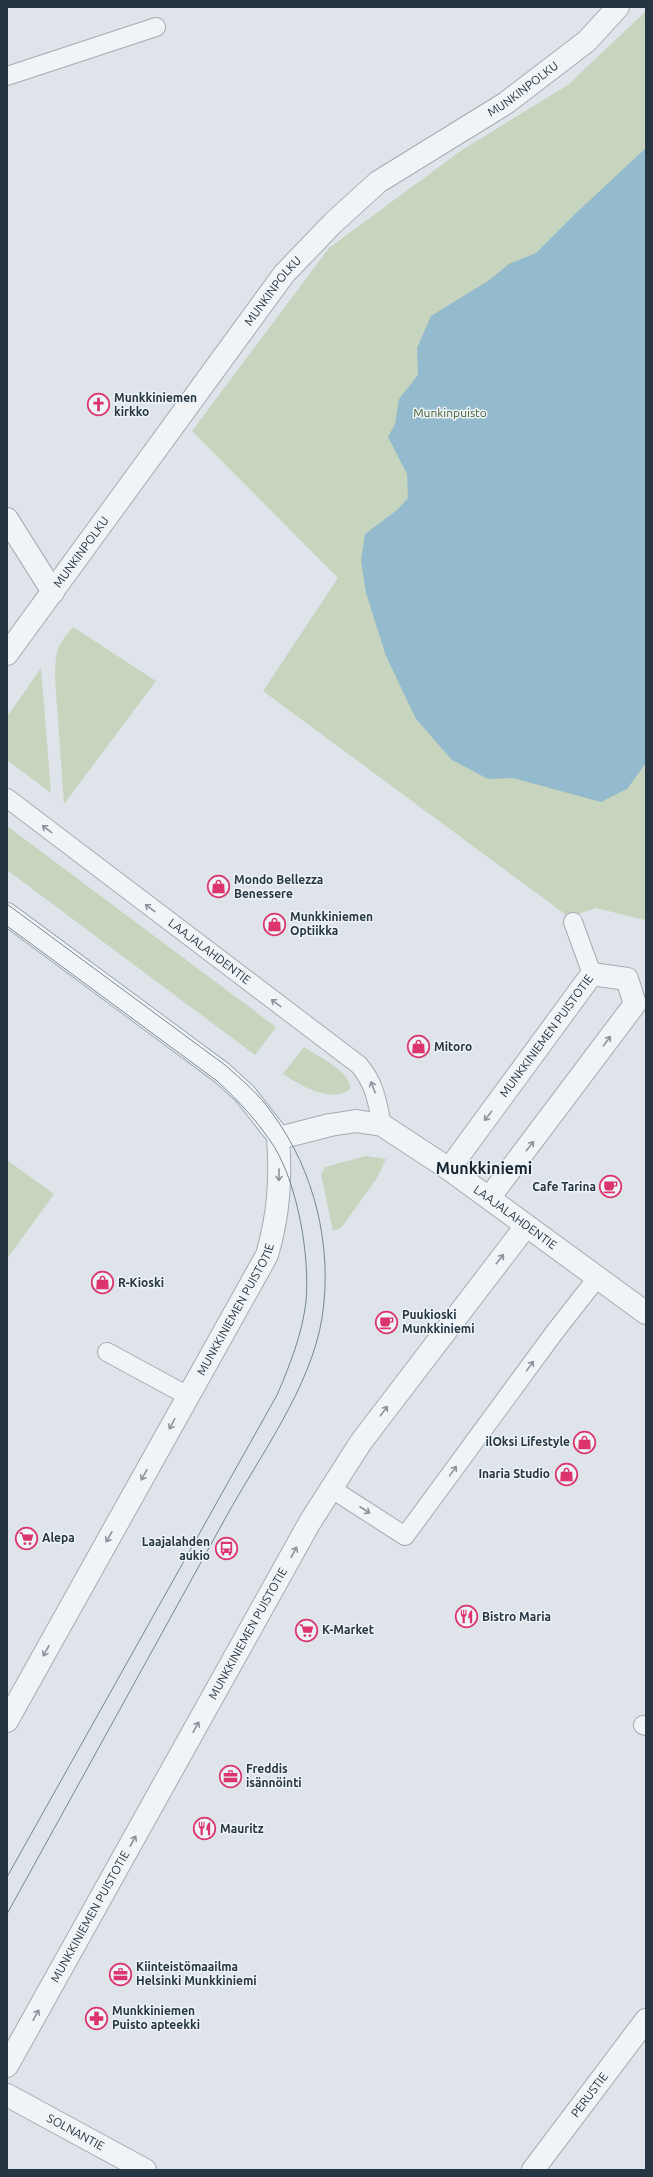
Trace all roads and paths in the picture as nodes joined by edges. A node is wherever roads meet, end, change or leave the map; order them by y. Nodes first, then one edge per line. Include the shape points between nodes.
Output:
1 (618, 7) edge
2 (156, 27) dead end
3 (7, 76) edge
4 (7, 519) edge
5 (53, 592) junction
6 (7, 654) edge
7 (7, 798) edge
8 (7, 914) edge
9 (573, 922) dead end
10 (592, 974) junction
11 (382, 1125) junction
12 (278, 1136) junction
13 (449, 1169) junction
14 (489, 1198) junction
15 (526, 1226) junction
16 (597, 1278) junction
17 (646, 1313) edge
18 (107, 1352) dead end
19 (188, 1396) junction
20 (332, 1490) junction
21 (7, 1721) edge
22 (646, 2020) edge
23 (7, 2066) edge
24 (7, 2095) edge
25 (144, 2170) edge
26 (533, 2170) edge

1 - 5 street, MUNKINPOLKU via 587,41 506,103 378,182 284,274
2 - 3 lane
4 - 5 street
5 - 6 street, MUNKINPOLKU
11 -> 7 lane, LAAJALAHDENTIE via 375,1091 369,1077 359,1065
8 - 12 street via 222,1073 245,1094
9 - 10 lane
10 -> 13 street, MUNKKINIEMEN PUISTOTIE
14 -> 10 street, MUNKKINIEMEN PUISTOTIE via 635,1004 627,979
11 - 12 street, LAAJALAHDENTIE via 356,1121
11 - 13 street, LAAJALAHDENTIE
12 -> 19 street, MUNKKINIEMEN PUISTOTIE via 278,1206 276,1226 267,1255
13 - 14 street, LAAJALAHDENTIE
14 - 15 street, LAAJALAHDENTIE
15 - 16 street, LAAJALAHDENTIE
20 -> 15 street, MUNKKINIEMEN PUISTOTIE via 361,1442
16 - 17 street, LAAJALAHDENTIE
20 -> 16 lane via 405,1536
18 - 19 lane
19 -> 21 street, MUNKKINIEMEN PUISTOTIE
23 -> 20 street, MUNKKINIEMEN PUISTOTIE via 303,1536
22 - 26 street, PERUSTIE
24 - 25 street, SOLNANTIE

